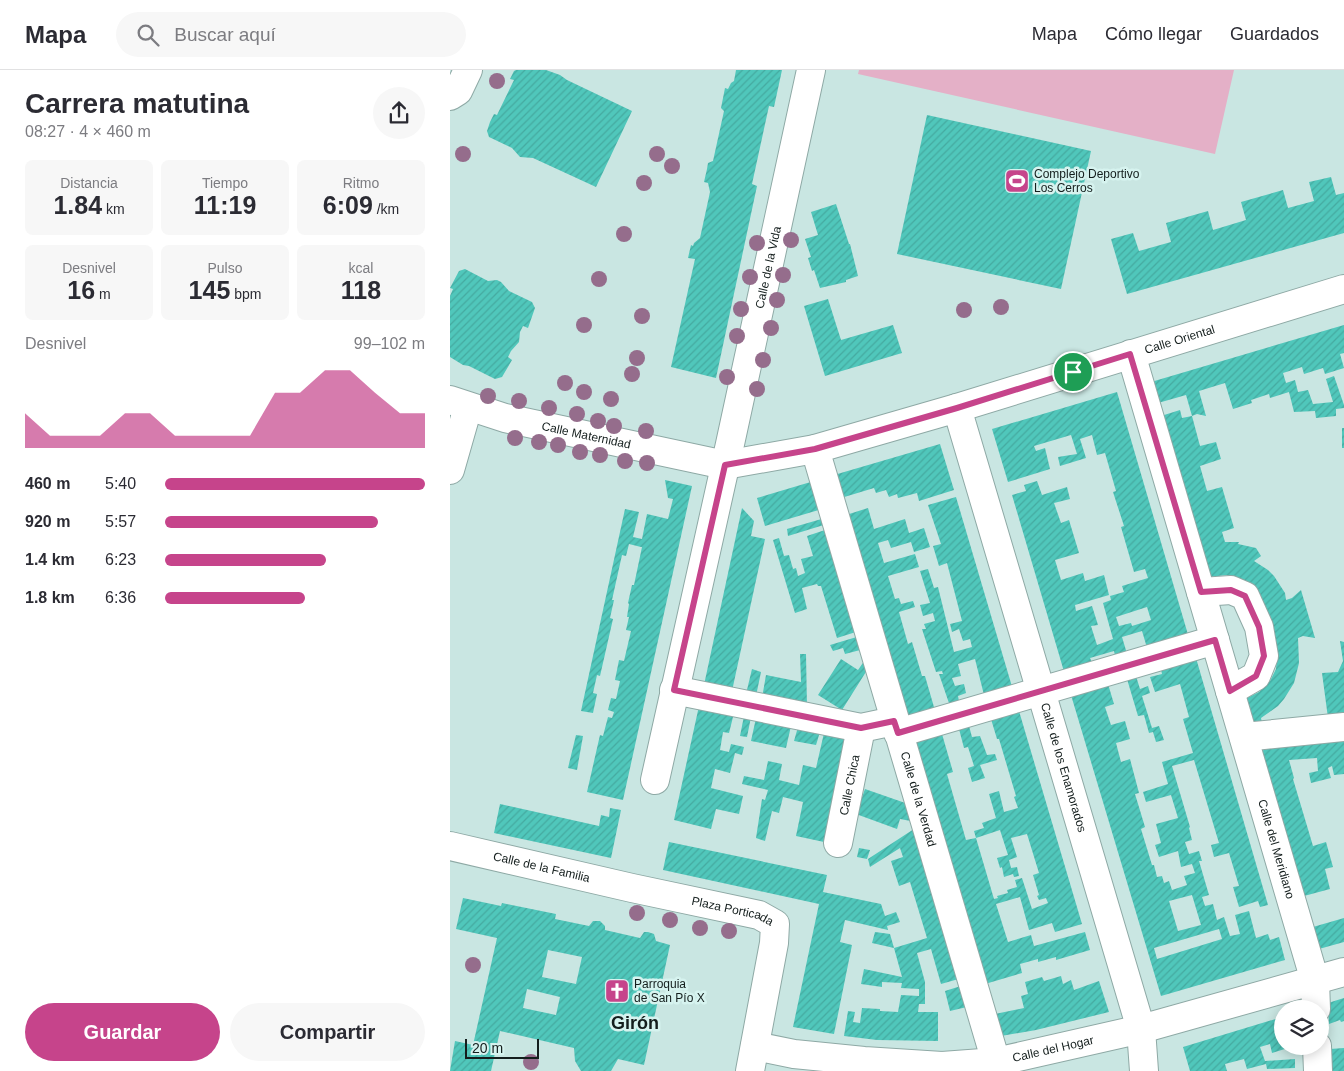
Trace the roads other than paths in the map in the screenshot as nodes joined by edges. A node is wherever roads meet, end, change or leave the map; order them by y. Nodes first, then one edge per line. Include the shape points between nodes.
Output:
1 (468, 70) edge
2 (811, 70) edge
3 (450, 96) edge
4 (1344, 289) edge
5 (1130, 354) junction
6 (459, 404) edge
7 (957, 408) junction
8 (815, 449) junction
9 (725, 465) junction
10 (450, 470) edge
11 (1201, 592) junction
12 (1215, 640) junction
13 (674, 690) junction
14 (1230, 691) junction
15 (1042, 692) junction
16 (896, 727) junction
17 (1344, 727) edge
18 (861, 728) junction
19 (1244, 737) junction
20 (655, 780) dead end
21 (838, 843) dead end
22 (450, 846) edge
23 (632, 888) joint
24 (1344, 972) edge
25 (1315, 981) junction
26 (1316, 1000) edge
27 (1141, 1029) junction
28 (1317, 1055) edge
29 (753, 1058) edge
30 (996, 1062) junction
31 (1144, 1071) edge
32 (1318, 1071) edge

1 - 3 street via 458,91
2 - 9 street, Calle de la Vida
4 - 5 street, Calle Oriental
5 - 7 street, Calle Oriental
5 - 11 street, Calle del Meridiano
6 - 9 street, Calle Maternidad via 505,418
6 - 10 street
7 - 8 street, Calle Oriental
7 - 15 street, Calle de los Enamorados
8 - 9 street, Calle Oriental
8 - 16 street, Calle de la Verdad
9 - 13 street, Calle de la Vida
11 - 12 street, Calle del Meridiano
11 - 14 street via 1231,590 1245,596 1259,627 1264,656 1256,676
12 - 14 street, Calle del Meridiano
12 - 15 street
13 - 18 street
13 - 20 street, Calle de la Vida
14 - 19 street, Calle del Meridiano
15 - 16 street
15 - 27 street, Calle de los Enamorados
16 - 18 street
16 - 30 street, Calle de la Verdad
17 - 19 street
18 - 21 street, Calle Chica
19 - 25 street, Calle del Meridiano
22 - 23 street, Calle de la Familia
23 - 29 street, Plaza Porticada via 759,915 774,924 774,943
24 - 25 street, Calle del Hogar
25 - 26 street, Calle del Meridiano
25 - 27 street, Calle del Hogar
27 - 30 street, Calle del Hogar
27 - 31 street, Calle de los Enamorados
28 - 32 street
29 - 30 street, Calle del Hogar via 794,1054 942,1066

